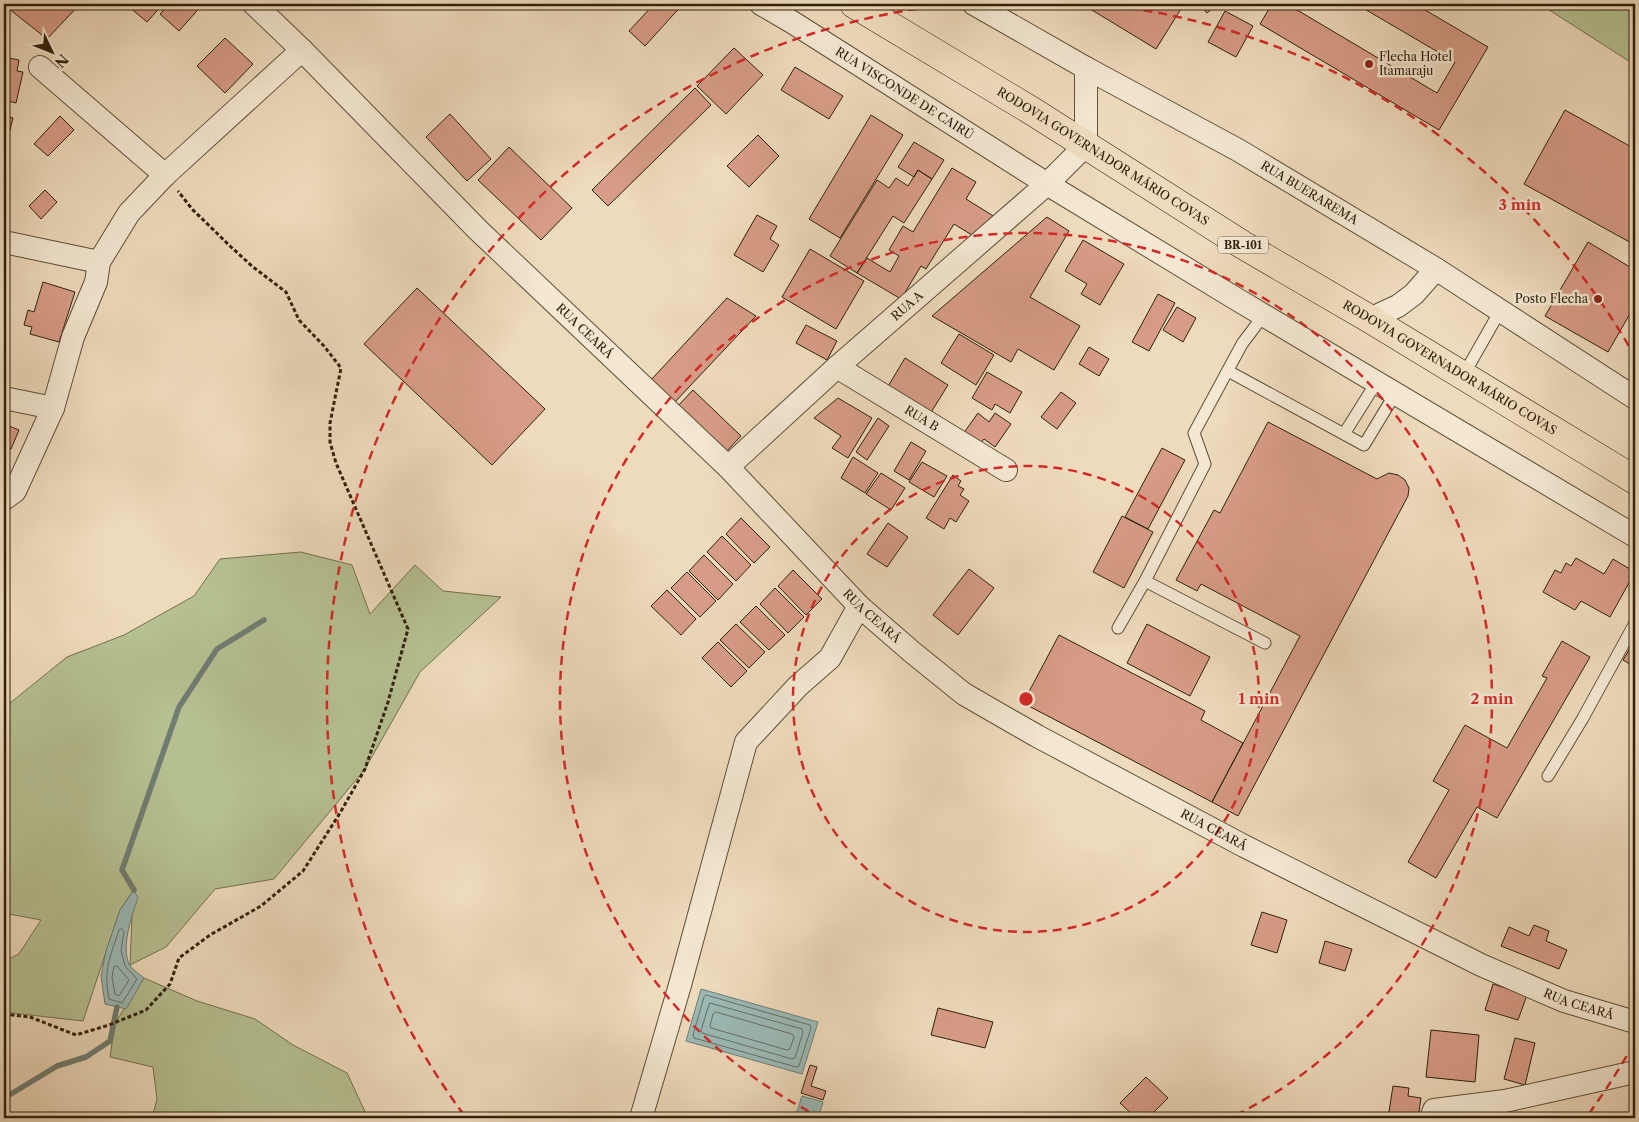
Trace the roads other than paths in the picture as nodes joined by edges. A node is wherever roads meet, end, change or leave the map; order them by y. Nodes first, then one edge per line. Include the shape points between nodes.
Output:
1 (254, 4) edge
2 (761, 4) edge
3 (854, 4) edge
4 (974, 4) edge
5 (302, 50) junction
6 (40, 67) dead end
7 (1086, 68) junction
8 (1086, 145) junction
9 (165, 175) junction
10 (1047, 184) junction
11 (4, 242) edge
12 (99, 262) junction
13 (1436, 269) junction
14 (1500, 311) junction
15 (1263, 316) junction
16 (1370, 319) junction
17 (837, 367) junction
18 (1228, 371) junction
19 (1463, 376) junction
20 (1376, 383) junction
21 (1395, 394) junction
22 (4, 398) edge
23 (1635, 398) edge
24 (53, 408) junction
25 (1344, 434) junction
26 (728, 467) junction
27 (1006, 470) dead end
28 (1635, 480) edge
29 (4, 499) edge
30 (1635, 536) edge
31 (1145, 581) junction
32 (859, 606) junction
33 (1635, 623) edge
34 (1118, 628) dead end
35 (1265, 643) dead end
36 (1548, 776) dead end
37 (1635, 1022) edge
38 (1635, 1072) edge
39 (642, 1118) edge
40 (1431, 1118) edge

1 - 5 street, RUA CEARÁ
2 - 10 street, RUA VISCONDE DE CAIRÚ
3 - 8 highway, RODOVIA GOVERNADOR MÁRIO COVAS / BR-101
4 - 7 street, RUA BUERAREMA
5 - 9 street
5 - 26 street, RUA CEARÁ via 478,230
6 - 9 street
7 - 8 street
7 - 13 street, RUA BUERAREMA via 1238,150
8 - 10 street, RUA A
8 - 16 highway, RODOVIA GOVERNADOR MÁRIO COVAS / BR-101 via 1243,245
9 - 12 street via 129,213
10 - 15 street, RUA VISCONDE DE CAIRÚ
10 - 17 street, RUA A
11 - 12 street
12 - 24 street via 96,282 73,336
13 - 14 street, RUA BUERAREMA
13 - 16 street via 1414,294 1398,306
14 - 19 lane
14 - 23 street, RUA BUERAREMA
15 - 18 lane via 1242,344
15 - 20 street, RUA VISCONDE DE CAIRÚ
16 - 19 highway, RODOVIA GOVERNADOR MÁRIO COVAS / BR-101
17 - 26 street, RUA A
17 - 27 street, RUA B
18 - 25 lane
18 - 31 lane via 1194,433 1205,464
19 - 28 highway, RODOVIA GOVERNADOR MÁRIO COVAS / BR-101
20 - 21 street, RUA VISCONDE DE CAIRÚ
20 - 25 lane
21 - 25 lane via 1364,445
21 - 30 street, RUA VISCONDE DE CAIRÚ
22 - 24 street
24 - 29 street via 15,491
26 - 32 street, RUA CEARÁ
31 - 34 lane
31 - 35 lane
32 - 37 street, RUA CEARÁ via 964,694 1036,736 1244,846 1482,965 1564,1001
32 - 39 street via 830,658 798,686 746,742
33 - 36 lane
38 - 40 street via 1505,1101 1434,1110

